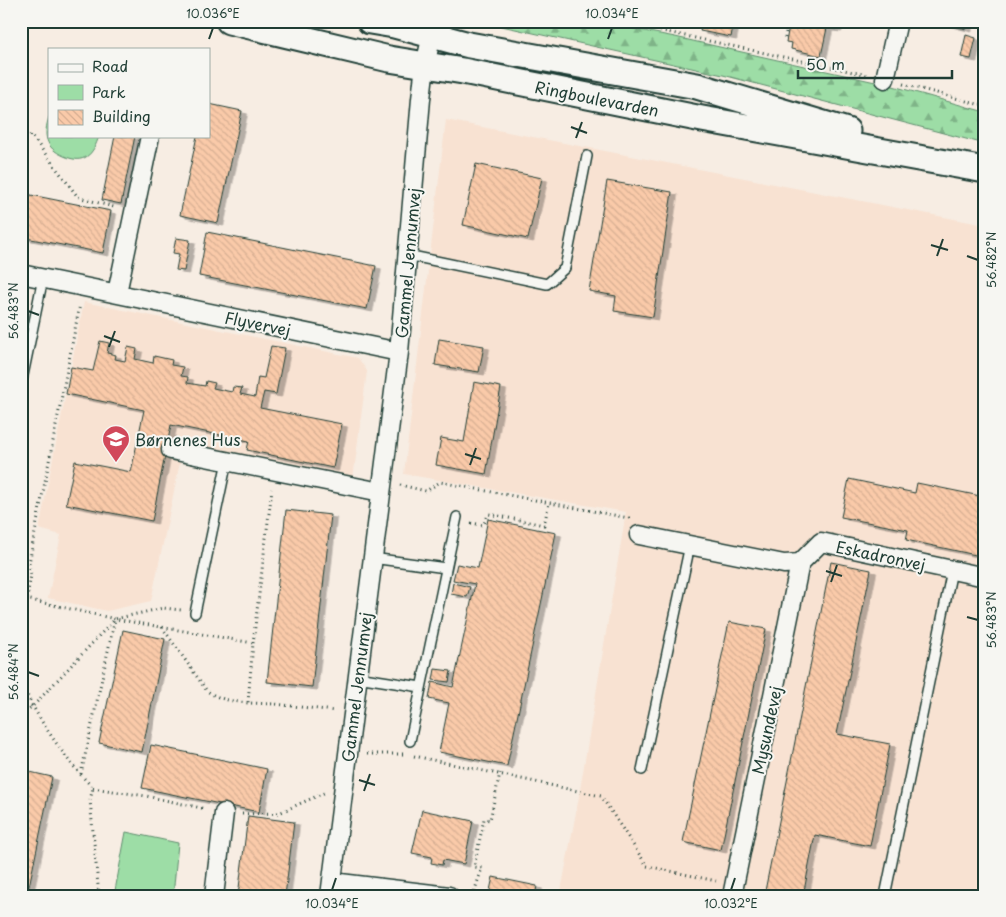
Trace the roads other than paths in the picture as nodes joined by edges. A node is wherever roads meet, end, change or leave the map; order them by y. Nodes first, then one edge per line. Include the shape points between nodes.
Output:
1 (230, 21) edge
2 (370, 21) edge
3 (898, 21) edge
4 (432, 35) junction
5 (426, 65) junction
6 (885, 79) road end
7 (150, 138) edge
8 (587, 156) dead end
9 (976, 168) edge
10 (408, 255) junction
11 (21, 274) edge
12 (43, 278) junction
13 (117, 293) junction
14 (399, 352) junction
15 (21, 385) edge
16 (172, 450) dead end
17 (227, 461) junction
18 (381, 486) junction
19 (456, 519) road end
20 (638, 535) road end
21 (690, 546) junction
22 (372, 558) junction
23 (800, 563) junction
24 (446, 568) junction
25 (952, 570) junction
26 (985, 577) edge
27 (195, 613) road end
28 (357, 677) junction
29 (421, 687) junction
30 (410, 741) dead end
31 (642, 770) dead end
32 (224, 813) dead end
33 (331, 889) edge
34 (733, 890) edge
35 (214, 896) edge
36 (449, 896) edge
37 (885, 896) edge

1 - 5 main road, Ringboulevarden
2 - 4 main road, Ringboulevarden
3 - 6 street
4 - 5 street, Gammel Jennumvej
4 - 9 main road, Ringboulevarden via 469,45 697,86
5 - 9 main road, Ringboulevarden
5 - 10 street, Gammel Jennumvej
7 - 13 street
8 - 10 lane via 565,268 547,284
10 - 14 street, Gammel Jennumvej
11 - 12 street, Flyvervej
12 - 13 street, Flyvervej
12 - 15 lane
13 - 14 street, Flyvervej
14 - 18 street, Gammel Jennumvej
16 - 17 street
17 - 18 street
17 - 27 lane
18 - 22 street, Gammel Jennumvej
19 - 24 lane
20 - 21 street
21 - 23 street via 784,564
21 - 31 lane
22 - 24 lane
22 - 28 street, Gammel Jennumvej
23 - 25 street, Eskadronvej via 821,542
23 - 34 street, Mysundevej
24 - 29 lane
25 - 26 street, Eskadronvej
25 - 37 lane
28 - 29 lane
28 - 33 street, Gammel Jennumvej
29 - 30 lane
32 - 35 street
33 - 36 street, Gammel Jennumvej

